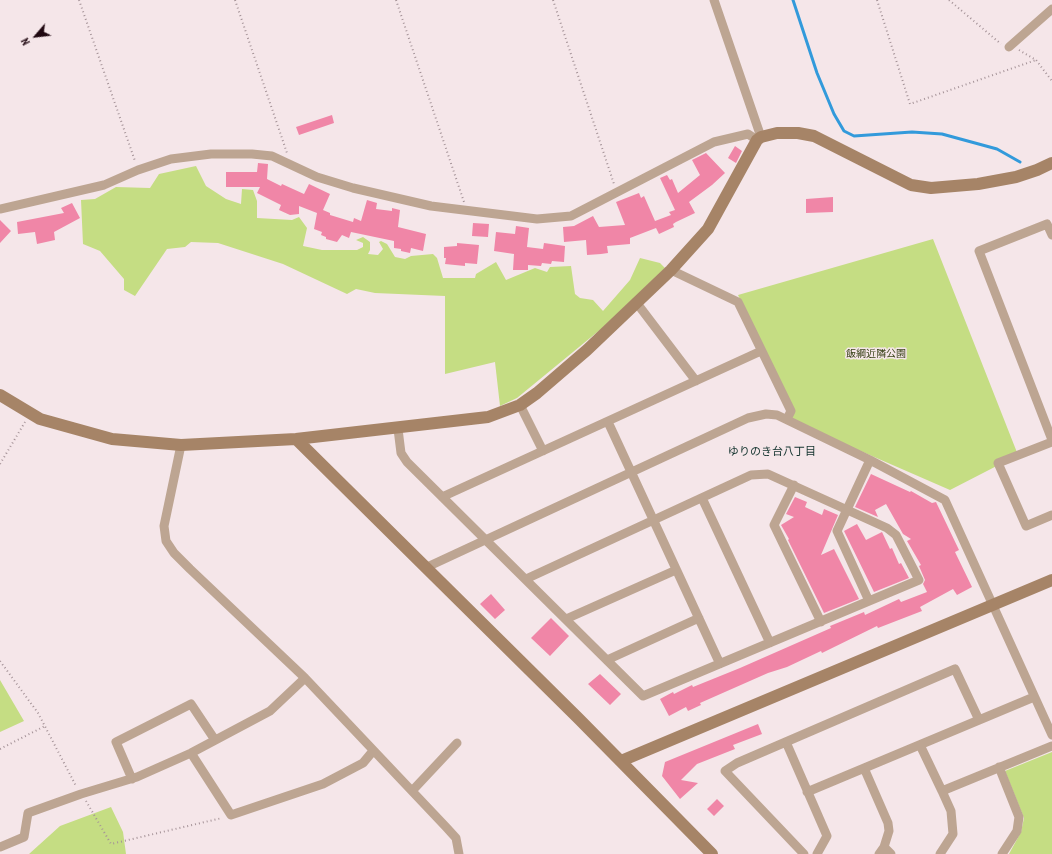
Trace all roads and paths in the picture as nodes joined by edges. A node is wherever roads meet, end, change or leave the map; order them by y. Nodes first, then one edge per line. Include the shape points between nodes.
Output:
1 (79, 0) edge
2 (236, 0) edge
3 (396, 0) edge
4 (553, 0) edge
5 (714, 0) edge
6 (878, 0) edge
7 (1052, 9) edge
8 (1009, 47) dead end
9 (1036, 60) dead end
10 (759, 138) junction
11 (1052, 163) edge
12 (291, 165) junction
13 (138, 170) junction
14 (617, 193) junction
15 (0, 209) edge
16 (467, 211) junction
17 (1052, 235) edge
18 (671, 270) junction
19 (636, 302) junction
20 (761, 351) junction
21 (696, 381) junction
22 (0, 395) edge
23 (520, 405) junction
24 (30, 414) junction
25 (787, 419) junction
26 (608, 422) junction
27 (398, 429) junction
28 (296, 439) junction
29 (1052, 441) edge
30 (181, 446) junction
31 (544, 451) junction
32 (870, 460) junction
33 (0, 464) edge
34 (632, 471) junction
35 (794, 485) junction
36 (442, 497) junction
37 (702, 498) junction
38 (846, 510) junction
39 (1052, 515) edge
40 (654, 521) junction
41 (485, 540) junction
42 (425, 568) junction
43 (676, 570) junction
44 (526, 579) junction
45 (1052, 580) edge
46 (869, 601) junction
47 (992, 605) junction
48 (699, 618) junction
49 (566, 619) junction
50 (821, 622) junction
51 (770, 643) junction
52 (607, 660) junction
53 (720, 664) junction
54 (305, 678) junction
55 (1034, 697) junction
56 (979, 720) junction
57 (45, 726) dead end
58 (1052, 735) edge
59 (215, 740) junction
60 (786, 742) junction
61 (457, 743) dead end
62 (920, 745) junction
63 (1052, 746) edge
64 (0, 749) edge
65 (374, 752) junction
66 (191, 753) junction
67 (621, 761) junction
68 (864, 768) junction
69 (999, 768) junction
70 (132, 778) junction
71 (412, 791) junction
72 (942, 791) junction
73 (807, 792) junction
74 (0, 847) edge
75 (882, 850) edge
76 (459, 854) edge
77 (712, 854) edge
78 (804, 854) edge
79 (817, 854) edge
80 (891, 854) edge
81 (940, 854) edge
82 (1002, 854) edge

1 - 13 path
2 - 12 path
3 - 16 path
4 - 14 path
5 - 10 street
6 - 9 path via 910,104
7 - 8 street
10 - 11 street via 777,133 814,136 911,185 931,188 978,184 1016,177
10 - 14 street via 748,134 714,142
10 - 18 street via 708,230
12 - 13 street via 272,156 211,154 171,160
12 - 16 street via 316,177 353,188 432,206
13 - 15 street via 104,185
14 - 16 street via 571,216 537,219
17 - 29 street via 1047,224 979,251
18 - 19 street
18 - 20 street via 738,302
19 - 21 street
19 - 23 street via 557,378
20 - 21 street
20 - 25 street via 791,411
21 - 26 street
22 - 24 street
23 - 27 street via 488,417
23 - 31 street
24 - 30 street via 112,438
24 - 33 path
25 - 32 street
25 - 34 street via 766,414 748,418
26 - 31 street
26 - 34 street
27 - 28 street
27 - 36 street via 401,453
28 - 30 street
28 - 42 street
29 - 39 street via 998,463 1026,526
30 - 54 street via 164,526 166,541 190,569
31 - 36 street
32 - 38 street
32 - 47 street via 945,500
34 - 40 street
34 - 41 street
35 - 37 street via 768,474 756,474
35 - 38 street
35 - 50 street via 774,525
36 - 41 street
37 - 40 street
37 - 51 street
38 - 46 street via 838,531
38 - 46 street via 887,528 896,536 919,580
40 - 43 street
40 - 44 street
41 - 42 street
41 - 44 street
42 - 67 street
43 - 48 street
43 - 49 street
44 - 49 street
45 - 47 street
46 - 50 street
47 - 55 street
47 - 67 street
48 - 52 street
48 - 53 street
49 - 52 street
50 - 51 street
51 - 53 street
52 - 53 street via 643,696
54 - 59 street via 270,711
54 - 65 street
55 - 56 street
55 - 58 street
56 - 60 street via 955,669
56 - 62 street
57 - 64 path
59 - 66 street
59 - 70 street via 192,704 116,742
60 - 73 street
60 - 78 street via 725,770
61 - 71 street
62 - 68 street
62 - 72 street
63 - 69 street
65 - 66 street via 363,763 324,784 231,815
65 - 71 street
66 - 70 street
67 - 77 street
68 - 73 street
68 - 75 street via 888,823 889,831
69 - 72 street
69 - 82 street via 1019,817 1016,831
70 - 74 street via 28,813 24,837
71 - 76 street via 456,838
72 - 81 street via 951,811 953,834
73 - 79 street via 827,836
75 - 80 street

